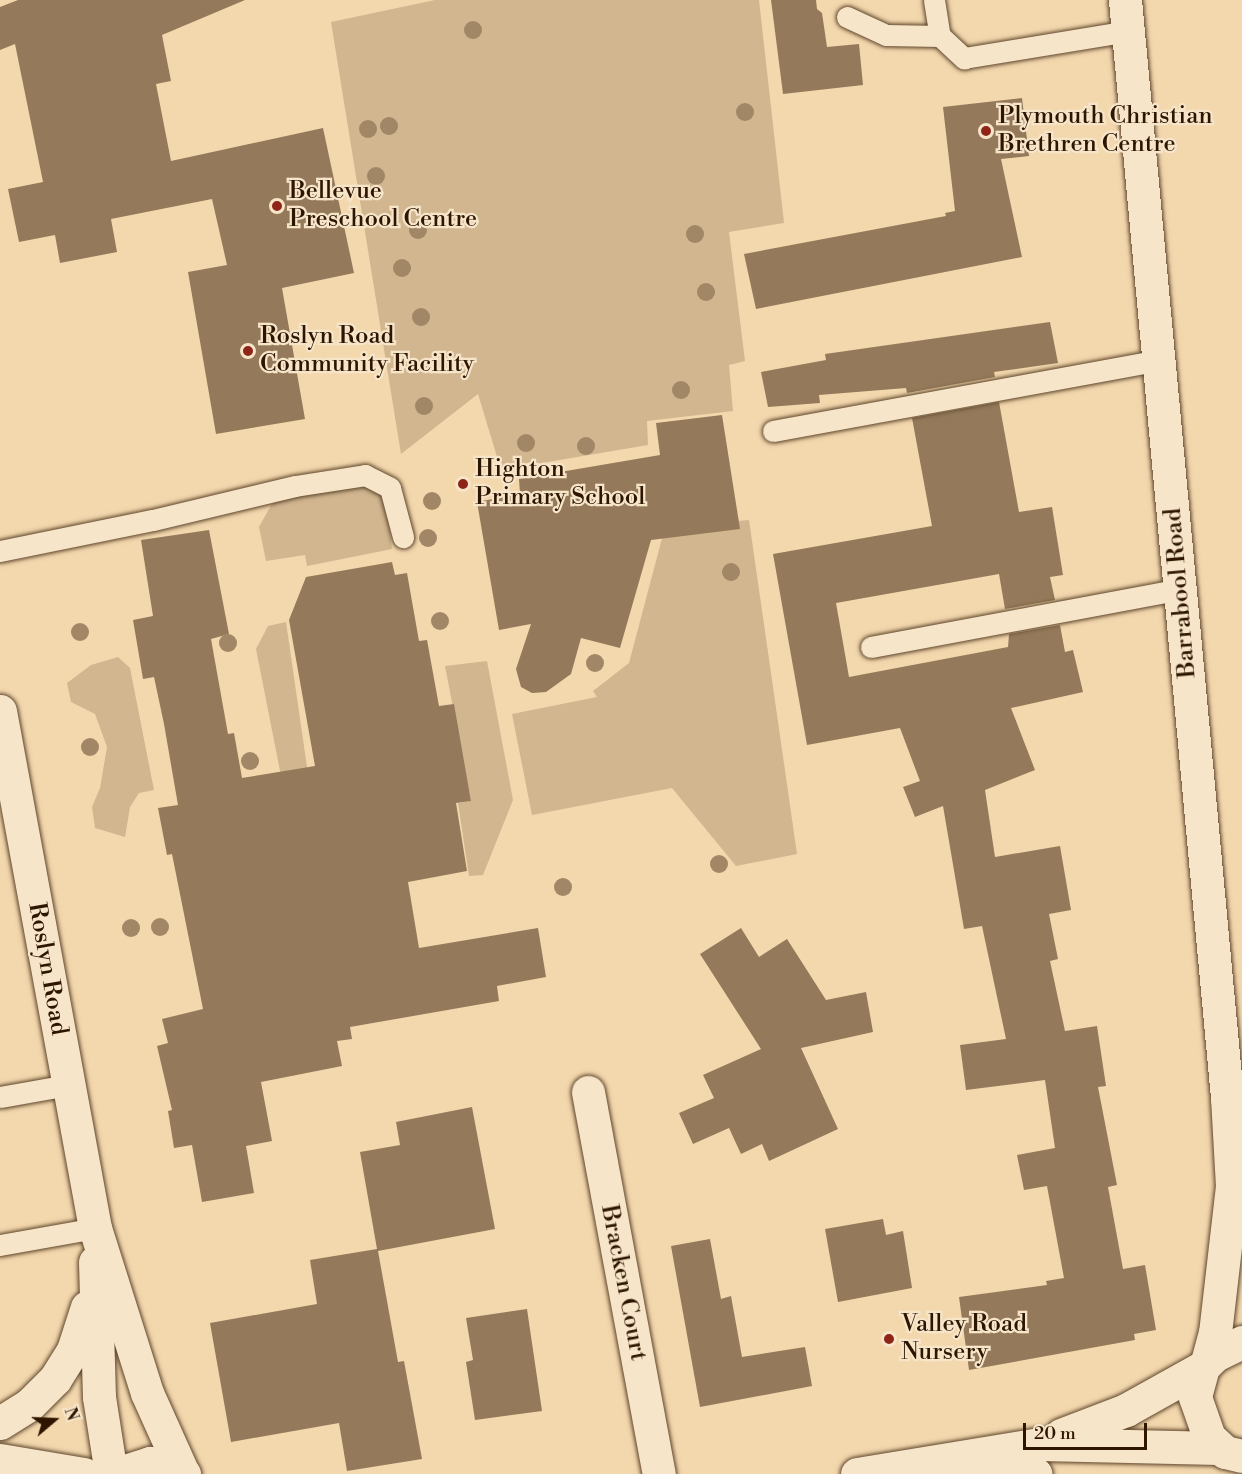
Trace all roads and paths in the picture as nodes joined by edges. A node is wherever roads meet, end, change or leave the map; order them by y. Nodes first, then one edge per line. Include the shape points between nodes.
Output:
1 (934, 0) edge
2 (1127, 15) edge
3 (847, 17) dead end
4 (940, 36) junction
5 (1159, 360) junction
6 (773, 431) dead end
7 (403, 537) dead end
8 (0, 551) edge
9 (1180, 589) junction
10 (871, 647) dead end
11 (0, 711) edge
12 (68, 1085) junction
13 (588, 1092) dead end
14 (0, 1097) edge
15 (1232, 1186) junction
16 (95, 1228) junction
17 (1242, 1234) edge
18 (0, 1245) edge
19 (1242, 1342) edge
20 (1205, 1364) junction
21 (0, 1423) edge
22 (1230, 1458) edge
23 (1038, 1459) edge
24 (0, 1460) edge
25 (184, 1473) edge
26 (84, 1474) edge
27 (111, 1474) edge
28 (116, 1474) edge
29 (659, 1474) edge
30 (857, 1474) edge

1 - 4 lane
2 - 4 lane via 964,58
2 - 5 main road, Barrabool Road
3 - 4 lane via 885,35
5 - 6 lane
5 - 9 main road, Barrabool Road
7 - 8 lane via 390,488 365,475 295,486
9 - 10 lane
9 - 15 main road, Barrabool Road
11 - 12 main road, Roslyn Road
12 - 14 lane
12 - 16 main road, Roslyn Road
13 - 29 main road, Bracken Court
15 - 17 main road, Barrabool Road
15 - 20 main road, Barrabool Road via 1221,1286
16 - 18 lane
16 - 21 main road via 86,1313 73,1350 47,1390
16 - 25 main road, Roslyn Road via 147,1393
16 - 27 main road, Roslyn Road via 99,1397
19 - 20 main road
20 - 22 main road, Barrabool Road via 1196,1384 1197,1407 1206,1432
20 - 23 main road
22 - 23 main road
23 - 30 main road via 933,1461
24 - 26 main road
25 - 28 main road via 150,1463

